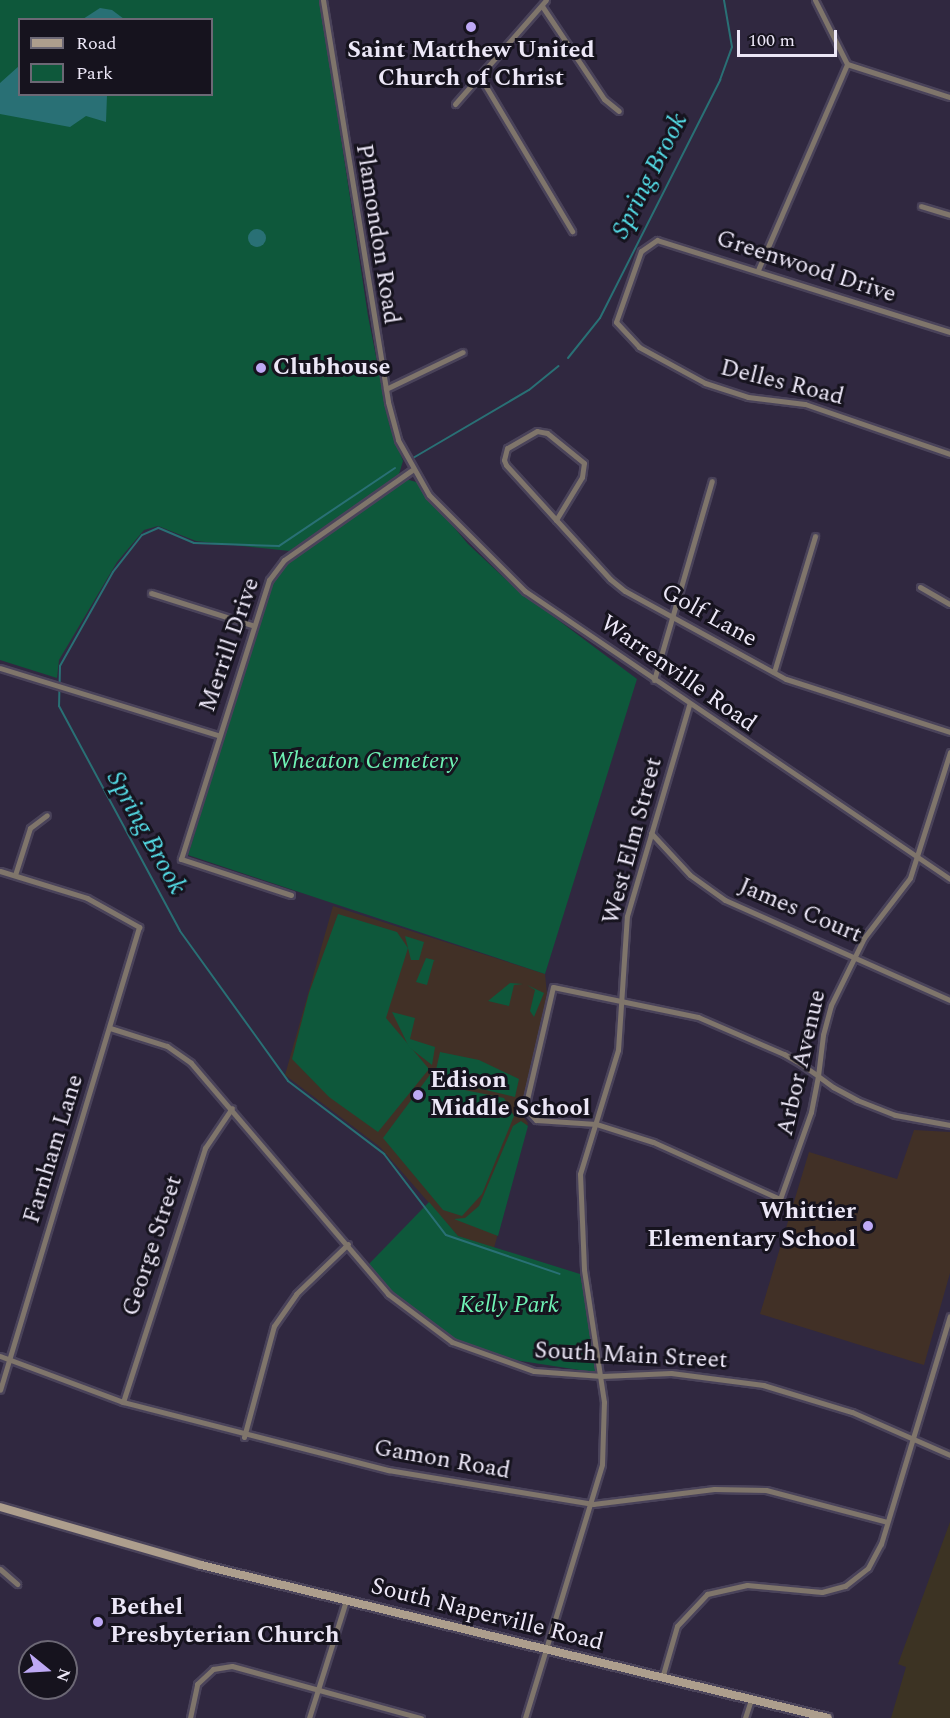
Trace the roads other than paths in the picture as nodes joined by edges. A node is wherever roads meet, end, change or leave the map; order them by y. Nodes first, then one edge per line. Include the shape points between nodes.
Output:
1 (323, 0) edge
2 (546, 0) edge
3 (815, 0) edge
4 (542, 6) junction
5 (847, 64) junction
6 (479, 75) junction
7 (950, 97) edge
8 (455, 104) dead end
9 (619, 111) dead end
10 (921, 206) dead end
11 (950, 215) edge
12 (572, 231) dead end
13 (758, 270) junction
14 (618, 327) joint
15 (950, 332) edge
16 (464, 352) dead end
17 (386, 389) junction
18 (950, 454) edge
19 (411, 470) junction
20 (712, 481) dead end
21 (556, 519) junction
22 (815, 536) dead end
23 (920, 587) dead end
24 (151, 593) dead end
25 (950, 604) edge
26 (671, 617) junction
27 (252, 625) junction
28 (0, 668) edge
29 (774, 672) junction
30 (654, 680) junction
31 (689, 705) junction
32 (950, 732) edge
33 (218, 735) junction
34 (950, 752) edge
35 (47, 815) dead end
36 (651, 833) junction
37 (918, 858) junction
38 (0, 871) edge
39 (15, 875) junction
40 (950, 879) edge
41 (291, 895) dead end
42 (855, 954) junction
43 (623, 998) junction
44 (950, 1000) edge
45 (110, 1028) junction
46 (818, 1076) junction
47 (232, 1108) junction
48 (596, 1124) junction
49 (950, 1125) edge
50 (348, 1244) junction
51 (950, 1316) edge
52 (0, 1356) edge
53 (9, 1360) junction
54 (602, 1376) junction
55 (0, 1390) edge
56 (123, 1402) junction
57 (244, 1437) junction
58 (912, 1439) junction
59 (950, 1455) edge
60 (593, 1504) junction
61 (0, 1507) edge
62 (887, 1522) junction
63 (0, 1569) edge
64 (17, 1584) dead end
65 (346, 1601) junction
66 (547, 1650) junction
67 (662, 1678) junction
68 (318, 1688) junction
69 (751, 1699) junction
70 (190, 1718) edge
71 (309, 1718) edge
72 (421, 1718) edge
73 (525, 1718) edge
74 (745, 1718) edge
75 (828, 1718) edge

1 - 17 street, Plamondon Road
2 - 4 street
3 - 5 street
4 - 6 street
4 - 9 street via 604,99
5 - 7 street
5 - 13 street
6 - 8 street
6 - 12 street
10 - 11 street
13 - 14 street, Greenwood Drive via 650,242 641,251
13 - 15 street, Greenwood Drive
14 - 18 street, Delles Road via 650,354 705,383 748,396 805,404
16 - 17 street
17 - 19 street, Plamondon Road
19 - 27 street, Merrill Drive via 284,560 269,580
19 - 30 street, Warrenville Road via 451,522 509,578
20 - 26 street
21 - 21 street, Golf Lane via 584,473 581,458 542,431 507,448 503,456
21 - 26 street, Golf Lane via 610,579
22 - 29 street
23 - 25 street
24 - 27 street
26 - 29 street, Golf Lane
26 - 30 street
27 - 33 street, Merrill Drive
28 - 33 street
29 - 32 street, Golf Lane
30 - 31 street, Warrenville Road
31 - 36 street, West Elm Street
31 - 37 street, Warrenville Road
33 - 41 street, Merrill Drive via 181,859
34 - 37 street, Arbor Avenue
35 - 39 street via 30,828
36 - 42 street, James Court via 690,876 725,900
36 - 43 street, West Elm Street via 627,915
37 - 40 street, Warrenville Road
37 - 42 street, Arbor Avenue via 903,890
38 - 39 street
39 - 45 street, Farnham Lane via 87,898 139,927
42 - 44 street, James Court
42 - 46 street, Arbor Avenue via 831,1005
43 - 46 street via 719,1025
43 - 48 street, West Elm Street via 615,1063
43 - 48 street via 553,987 525,1108 536,1120
45 - 47 street, South Main Street via 176,1051
45 - 53 street, Farnham Lane
46 - 48 street, Arbor Avenue via 786,1193 771,1198 692,1158
46 - 49 street via 895,1115
47 - 50 street, South Main Street
47 - 56 street, George Street via 205,1148
48 - 54 street, West Elm Street via 578,1187 584,1269
50 - 54 street, South Main Street via 401,1307 452,1342 516,1367
50 - 57 street via 296,1294 274,1326
51 - 58 street
52 - 53 street, Gamon Road
53 - 55 street, Farnham Lane
53 - 56 street, Gamon Road
54 - 58 street, South Main Street via 671,1373 763,1385 852,1412
54 - 60 street, West Elm Street via 605,1440
56 - 57 street, Gamon Road
57 - 60 street, Gamon Road via 398,1472
58 - 59 street, South Main Street
58 - 62 street
60 - 62 street, Gamon Road via 751,1488 798,1495
60 - 66 street, West Elm Street
61 - 65 main road, South Naperville Road
62 - 67 street via 875,1558 845,1586 807,1593 747,1585 707,1594 677,1626
63 - 64 street
65 - 66 main road, South Naperville Road
65 - 68 street
66 - 67 main road, South Naperville Road
66 - 73 street, West Elm Street
67 - 69 main road, South Naperville Road
68 - 70 street via 244,1668 213,1669 191,1695
68 - 71 street
68 - 72 street
69 - 74 street
69 - 75 main road, South Naperville Road

